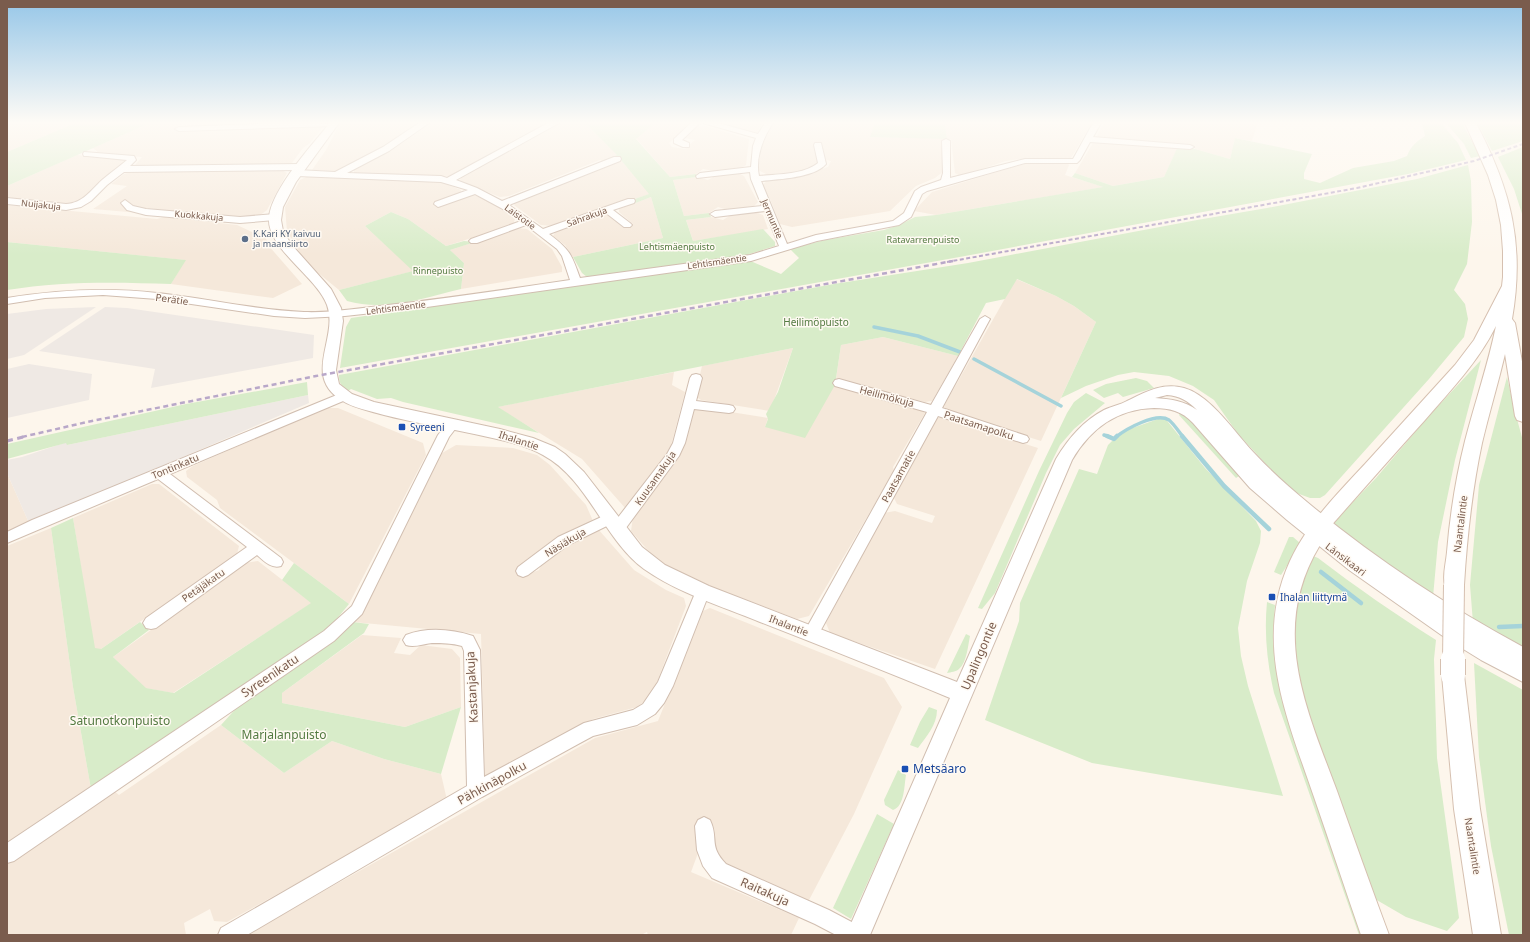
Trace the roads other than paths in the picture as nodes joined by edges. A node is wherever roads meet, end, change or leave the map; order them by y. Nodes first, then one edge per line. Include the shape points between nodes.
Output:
1 (124, 167) edge
2 (301, 167) edge
3 (353, 167) edge
4 (474, 167) edge
5 (597, 167) edge
6 (819, 167) edge
7 (947, 167) edge
8 (1002, 167) edge
9 (1492, 167) edge
10 (122, 169) junction
11 (753, 169) joint
12 (299, 170) junction
13 (337, 175) junction
14 (700, 176) dead end
15 (755, 179) junction
16 (448, 181) junction
17 (945, 182) junction
18 (474, 190) junction
19 (7, 201) edge
20 (631, 201) dead end
21 (125, 203) dead end
22 (438, 204) dead end
23 (503, 204) junction
24 (768, 208) junction
25 (606, 210) junction
26 (715, 214) dead end
27 (275, 217) junction
28 (527, 222) junction
29 (627, 225) dead end
30 (542, 233) junction
31 (474, 241) dead end
32 (784, 248) junction
33 (576, 282) junction
34 (1508, 286) junction
35 (7, 301) edge
36 (1506, 310) junction
37 (337, 314) junction
38 (985, 319) dead end
39 (696, 378) dead end
40 (839, 383) dead end
41 (344, 396) junction
42 (689, 404) junction
43 (729, 409) dead end
44 (935, 410) junction
45 (1198, 410) joint
46 (1523, 416) edge
47 (452, 424) junction
48 (1023, 439) dead end
49 (160, 473) junction
50 (614, 523) junction
51 (1320, 530) junction
52 (7, 538) edge
53 (256, 548) junction
54 (276, 562) dead end
55 (523, 570) dead end
56 (703, 592) junction
57 (151, 623) dead end
58 (811, 634) junction
59 (411, 640) dead end
60 (1523, 657) edge
61 (1523, 673) edge
62 (962, 693) junction
63 (476, 791) junction
64 (704, 826) dead end
65 (7, 854) edge
66 (228, 935) edge
67 (857, 935) edge
68 (1375, 935) edge
69 (1487, 935) edge

1 - 10 street
2 - 12 street
3 - 13 street
4 - 16 street
5 - 23 street
6 - 15 street
7 - 17 street
8 - 17 street, Lehtismäentie
9 - 34 main road, Naantalintie via 1505,207 1510,237 1511,262
10 - 12 street
10 - 19 street, Nuijakuja via 90,198 74,206
11 - 14 street
11 - 15 street, Jermuntie
12 - 13 street, Laistotie
12 - 27 street via 282,195
13 - 16 street, Laistotie
15 - 24 street, Jermuntie
16 - 18 street, Laistotie
17 - 32 street, Lehtismäentie via 918,193 908,215 896,223 816,238
18 - 22 street
18 - 23 street, Laistotie
20 - 25 street, Sahrakuja
21 - 27 street, Kuokkakuja via 130,208 146,212 240,220
23 - 28 street, Laistotie
24 - 26 street
24 - 32 street, Jermuntie
25 - 29 street
25 - 30 street, Sahrakuja
27 - 37 street, Ihalantie via 281,238 299,262 321,284
28 - 30 street, Laistotie
28 - 31 street
30 - 33 street, Laistotie via 567,255
32 - 33 street, Lehtismäentie via 751,258
33 - 37 street, Lehtismäentie via 427,304
34 - 36 main road, Naantalintie
34 - 51 main road via 1481,340 1461,369 1328,516
35 - 37 street, Perätie via 103,292 157,296 290,315
36 - 46 main road
36 - 69 main road, Naantalintie, bridge via 1465,485 1458,529 1454,585 1453,675 1467,810
37 - 41 street, Ihalantie via 330,379
38 - 44 street, Paatsamatie
39 - 42 street, Kuusamakuja
40 - 44 street, Heilimökuja
41 - 47 street, Ihalantie via 376,408
41 - 49 street, Tontinkatu
42 - 43 street
42 - 50 street, Kuusamakuja via 673,456 633,510
44 - 48 street, Paatsamapolku
44 - 58 street, Paatsamatie
45 - 51 street, Länsikaari via 1261,489
45 - 62 street, Upalingontie via 1169,404 1132,404 1111,413 1081,434 1064,459
47 - 50 street, Ihalantie via 527,441 549,452 569,467
47 - 65 street, Syreenikatu via 444,435 357,610 345,622 329,636
49 - 52 street, Tontinkatu
49 - 53 street
50 - 55 street, Näsiäkuja via 563,541
50 - 56 street, Ihalantie via 632,548 643,558 669,576
51 - 60 street, Länsikaari via 1465,624
51 - 61 street, Länsikaari via 1363,573 1467,641
51 - 68 main road via 1300,561 1289,590 1284,623 1285,661 1302,728
53 - 54 street
53 - 57 street, Petäjäkatu
56 - 58 street, Ihalantie
56 - 63 street, Pähkinäpolku via 665,686 649,709 638,716 590,730
58 - 62 street, Ihalantie
59 - 63 street, Kastanjakuja via 428,636 457,637 467,641 472,650
62 - 67 street, Upalingontie
63 - 66 street, Pähkinäpolku
64 - 67 street, Raitakuja via 705,848 709,860 719,871

